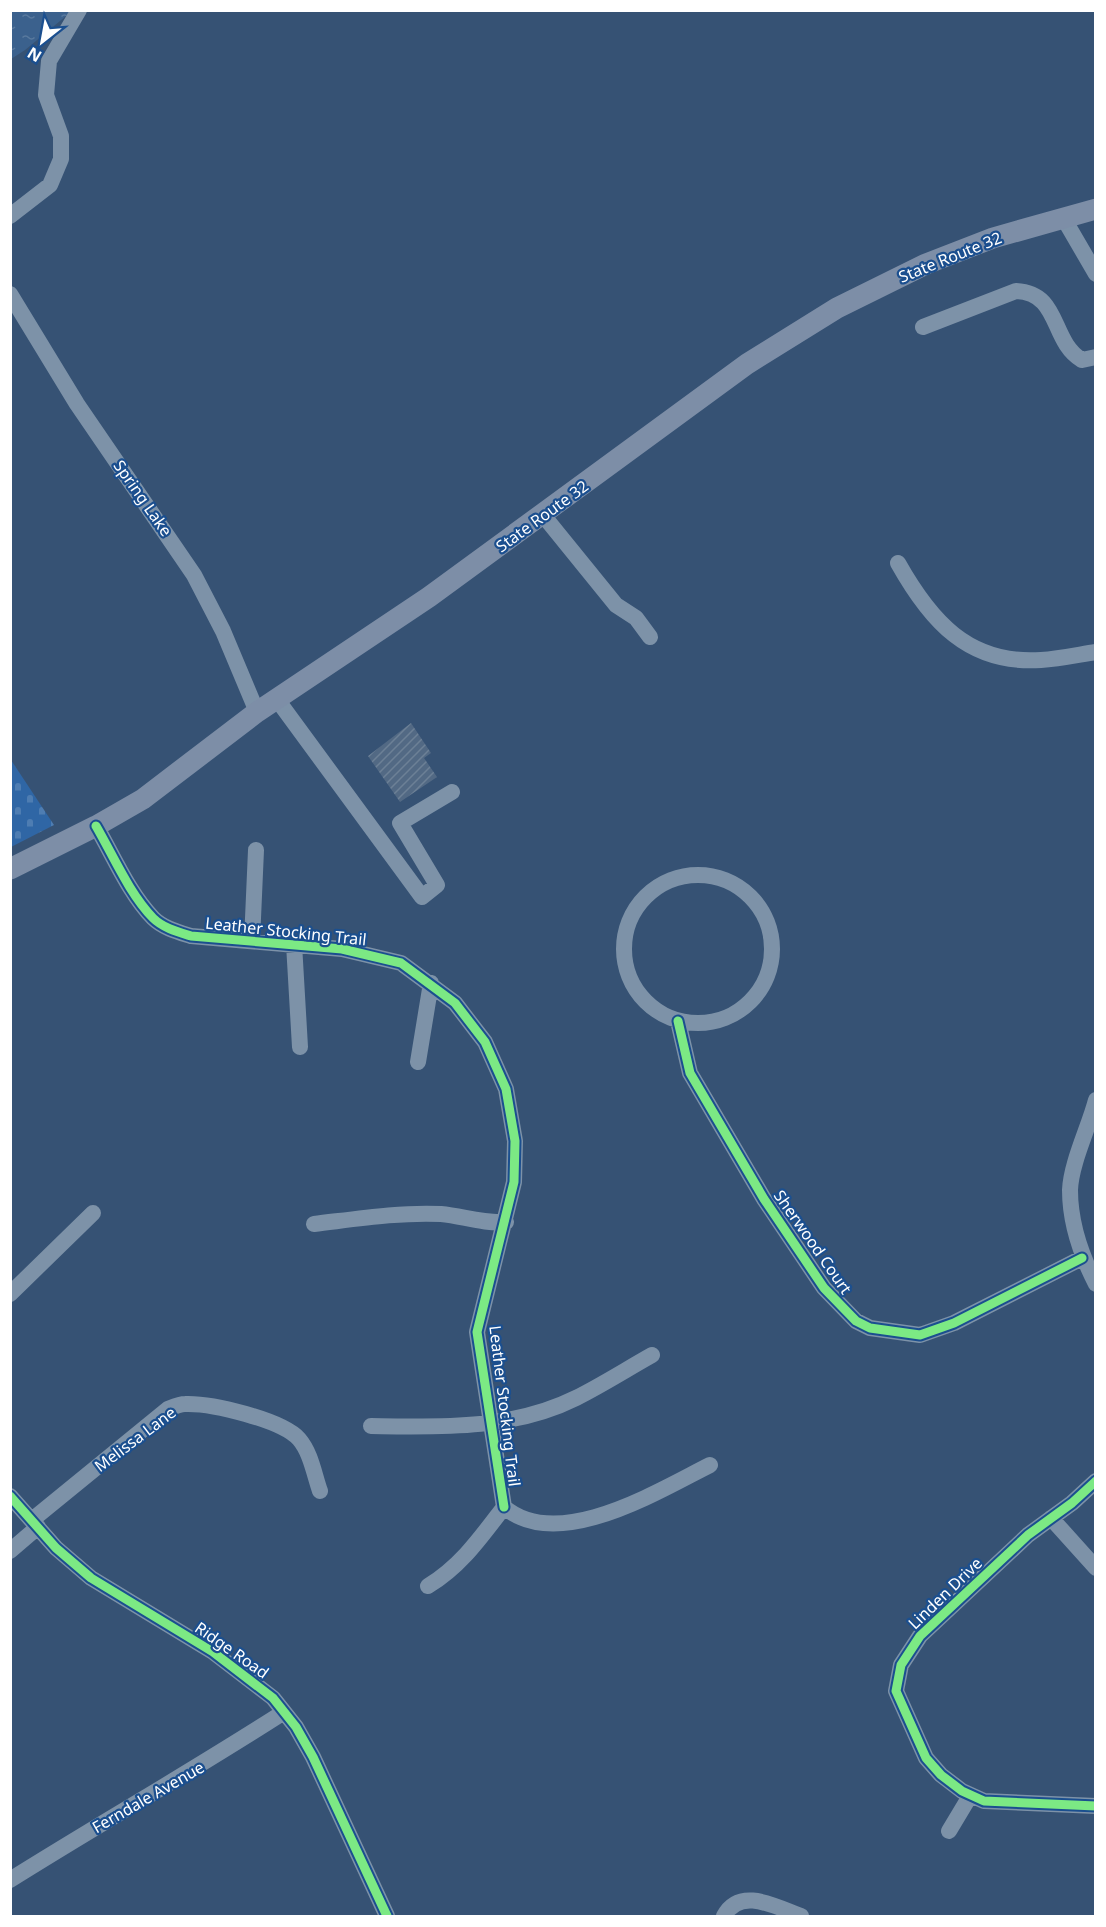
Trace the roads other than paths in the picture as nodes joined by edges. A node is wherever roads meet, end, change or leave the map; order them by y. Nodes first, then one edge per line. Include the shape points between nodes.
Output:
1 (79, 10) edge
2 (1095, 209) edge
3 (10, 216) edge
4 (1064, 219) junction
5 (1095, 274) edge
6 (10, 294) edge
7 (923, 327) dead end
8 (1095, 357) edge
9 (543, 515) junction
10 (898, 562) dead end
11 (650, 637) dead end
12 (1095, 652) edge
13 (276, 698) junction
14 (257, 711) junction
15 (452, 792) dead end
16 (96, 826) junction
17 (256, 850) dead end
18 (10, 869) edge
19 (252, 941) junction
20 (294, 944) junction
21 (430, 983) junction
22 (678, 1021) junction
23 (300, 1047) dead end
24 (418, 1062) dead end
25 (1095, 1100) edge
26 (93, 1214) dead end
27 (506, 1222) junction
28 (314, 1224) dead end
29 (1082, 1258) junction
30 (1095, 1284) edge
31 (10, 1294) edge
32 (652, 1355) dead end
33 (490, 1423) junction
34 (371, 1425) dead end
35 (710, 1466) dead end
36 (1095, 1481) edge
37 (320, 1491) dead end
38 (10, 1496) edge
39 (504, 1507) junction
40 (1051, 1518) junction
41 (35, 1523) junction
42 (10, 1551) edge
43 (1095, 1568) edge
44 (428, 1586) dead end
45 (284, 1712) junction
46 (970, 1796) junction
47 (1095, 1806) edge
48 (949, 1831) dead end
49 (10, 1880) edge
50 (387, 1917) edge
51 (724, 1917) edge
52 (801, 1917) edge

1 - 3 street via 49,61 46,95 61,136 61,159 50,185
2 - 4 main road, State Route 32
4 - 5 street
4 - 9 main road, State Route 32 via 993,238 926,264 837,308 747,364
6 - 14 street, Spring Lake via 77,404 194,575
7 - 8 street via 1016,291 1031,292 1042,299 1071,353 1082,360
9 - 11 street via 616,605 636,618
9 - 13 main road, State Route 32 via 429,597
10 - 12 street via 939,625 965,643 1000,656 1039,660
13 - 14 main road, State Route 32
13 - 15 street via 422,897 437,885 400,823
14 - 16 main road, State Route 32 via 143,799
16 - 18 main road, State Route 32
16 - 19 street, Leather Stocking Trail via 154,920 191,936
17 - 19 street
19 - 20 street, Leather Stocking Trail
20 - 21 street, Leather Stocking Trail via 342,949 401,963
20 - 23 street
21 - 24 street
21 - 27 street, Leather Stocking Trail via 455,1003 485,1042 506,1089 515,1141 514,1182
22 - 22 street via 656,1010 638,992 626,970 625,936 642,898 662,883 686,874 710,875 733,883 752,897 762,911 772,940 771,965 762,987 747,1005 726,1018 702,1023
22 - 29 street, Sherwood Court via 690,1073 754,1182 824,1288 856,1321 882,1330 920,1335 954,1323
25 - 29 street via 1070,1189 1075,1236
26 - 31 street
27 - 28 street via 441,1214
27 - 33 street, Leather Stocking Trail via 477,1332
29 - 30 street
32 - 33 street via 574,1399
33 - 34 street via 445,1427
33 - 39 street, Leather Stocking Trail
35 - 39 street via 633,1503 584,1520 537,1523 515,1516
36 - 40 street, Linden Drive
37 - 41 street, Melissa Lane via 308,1454 288,1430 217,1408 184,1404 168,1409
38 - 41 street, Ridge Road
39 - 44 street via 464,1558
40 - 43 street
40 - 46 street, Linden Drive via 920,1636 897,1679 901,1707 926,1758 941,1775
41 - 42 street, Melissa Lane
41 - 45 street, Ridge Road via 56,1548 91,1578 236,1667
45 - 49 street, Ferndale Avenue
45 - 50 street, Ridge Road via 314,1757
46 - 47 street, Linden Drive
46 - 48 street
51 - 52 street via 733,1903 757,1900

